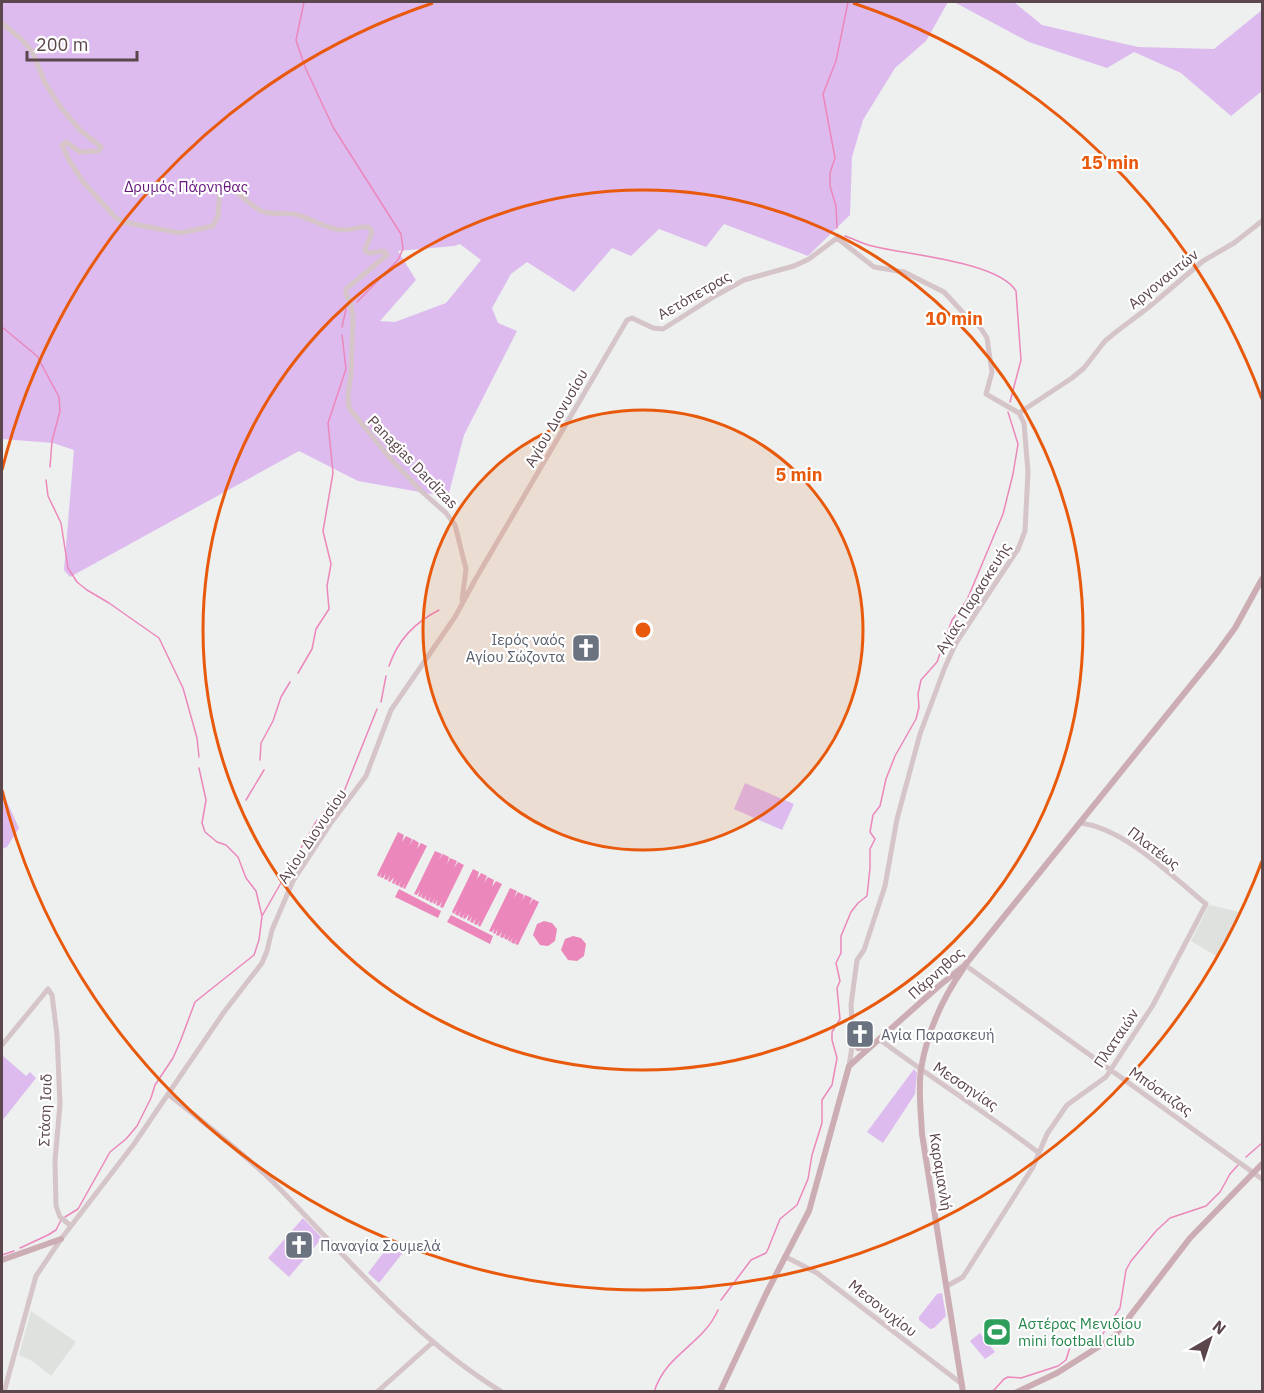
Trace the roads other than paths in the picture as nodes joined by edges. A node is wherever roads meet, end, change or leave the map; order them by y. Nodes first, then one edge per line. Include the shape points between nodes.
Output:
1 (2, 23) edge
2 (1263, 221) edge
3 (627, 320) joint
4 (1019, 413) junction
5 (465, 579) junction
6 (1263, 579) edge
7 (475, 580) junction
8 (461, 605) junction
9 (1080, 823) junction
10 (1206, 904) joint
11 (966, 965) junction
12 (879, 1039) junction
13 (854, 1041) junction
14 (2, 1045) edge
15 (869, 1047) junction
16 (849, 1066) junction
17 (921, 1070) junction
18 (1110, 1070) junction
19 (168, 1094) junction
20 (1039, 1153) junction
21 (1263, 1164) edge
22 (1255, 1172) junction
23 (1263, 1179) edge
24 (71, 1226) junction
25 (61, 1239) junction
26 (786, 1257) junction
27 (2, 1260) edge
28 (946, 1286) junction
29 (433, 1342) junction
30 (962, 1388) edge
31 (4, 1392) edge
32 (377, 1392) edge
33 (502, 1392) edge
34 (720, 1392) edge
35 (1017, 1392) edge

1 - 5 street, Panagias Dardizas via 32,51 45,83 62,109 101,147 99,152 80,152 66,142 62,145 84,183 119,220 180,233 204,229 217,221 223,188 265,212 298,215 333,229 370,228 366,252 384,250 387,255 346,291 353,317 349,408 388,456 453,522 464,559
2 - 4 street, Αργοναυτών via 1203,261 1105,341 1072,378
3 - 4 street, Αετόπετρας via 632,318 663,329 744,280 808,260 837,237 874,267 904,272 952,299 986,335 992,372 986,394
3 - 7 street, Αγίου Διονυσίου
4 - 13 street, Αγίας Παρασκευής via 1027,448 1025,531 1018,549 956,643 920,734 897,819 885,886 864,950 857,960 851,1005
5 - 7 street
5 - 8 street, Panagias Dardizas
6 - 9 main road, Πάρνηθος via 1229,636
7 - 8 street, Αγίου Διονυσίου
8 - 19 street, Αγίου Διονυσίου via 391,710 366,777 293,881 265,957
9 - 10 street, Πλατέως via 1124,838
9 - 11 main road, Πάρνηθος
10 - 18 street, Πλαταιών via 1153,1005
11 - 12 main road, Πάρνηθος
11 - 17 main road, Καραμανλή via 938,1013
11 - 18 street, Μπόσκιζας
12 - 15 main road, Πάρνηθος
12 - 17 street, Μεσσηνίας
13 - 15 main road via 858,1048
13 - 16 street, Αγίας Παρασκευής
14 - 24 street, Στάση Ισιδ via 48,989 52,995 60,1104 56,1206 60,1217
15 - 16 main road, Πάρνηθος
16 - 26 main road via 816,1192
17 - 20 street, Μεσσηνίας
17 - 28 main road, Καραμανλή via 922,1134
18 - 20 street, Πλαταιών via 1067,1105
18 - 22 street, Μπόσκιζας
19 - 24 street, Αγίου Διονυσίου
19 - 29 street via 259,1169 362,1276
20 - 28 street, Πλαταιών via 963,1277
21 - 22 main road
22 - 23 street, Μπόσκιζας
22 - 35 main road via 1190,1238 1112,1340
24 - 25 street, Αγίου Διονυσίου
25 - 27 main road
25 - 31 street, Αγίου Διονυσίου via 36,1275
26 - 30 street, Μεσονυχίου via 817,1273
26 - 34 main road
28 - 30 main road, Καραμανλή
29 - 32 street
29 - 33 street

